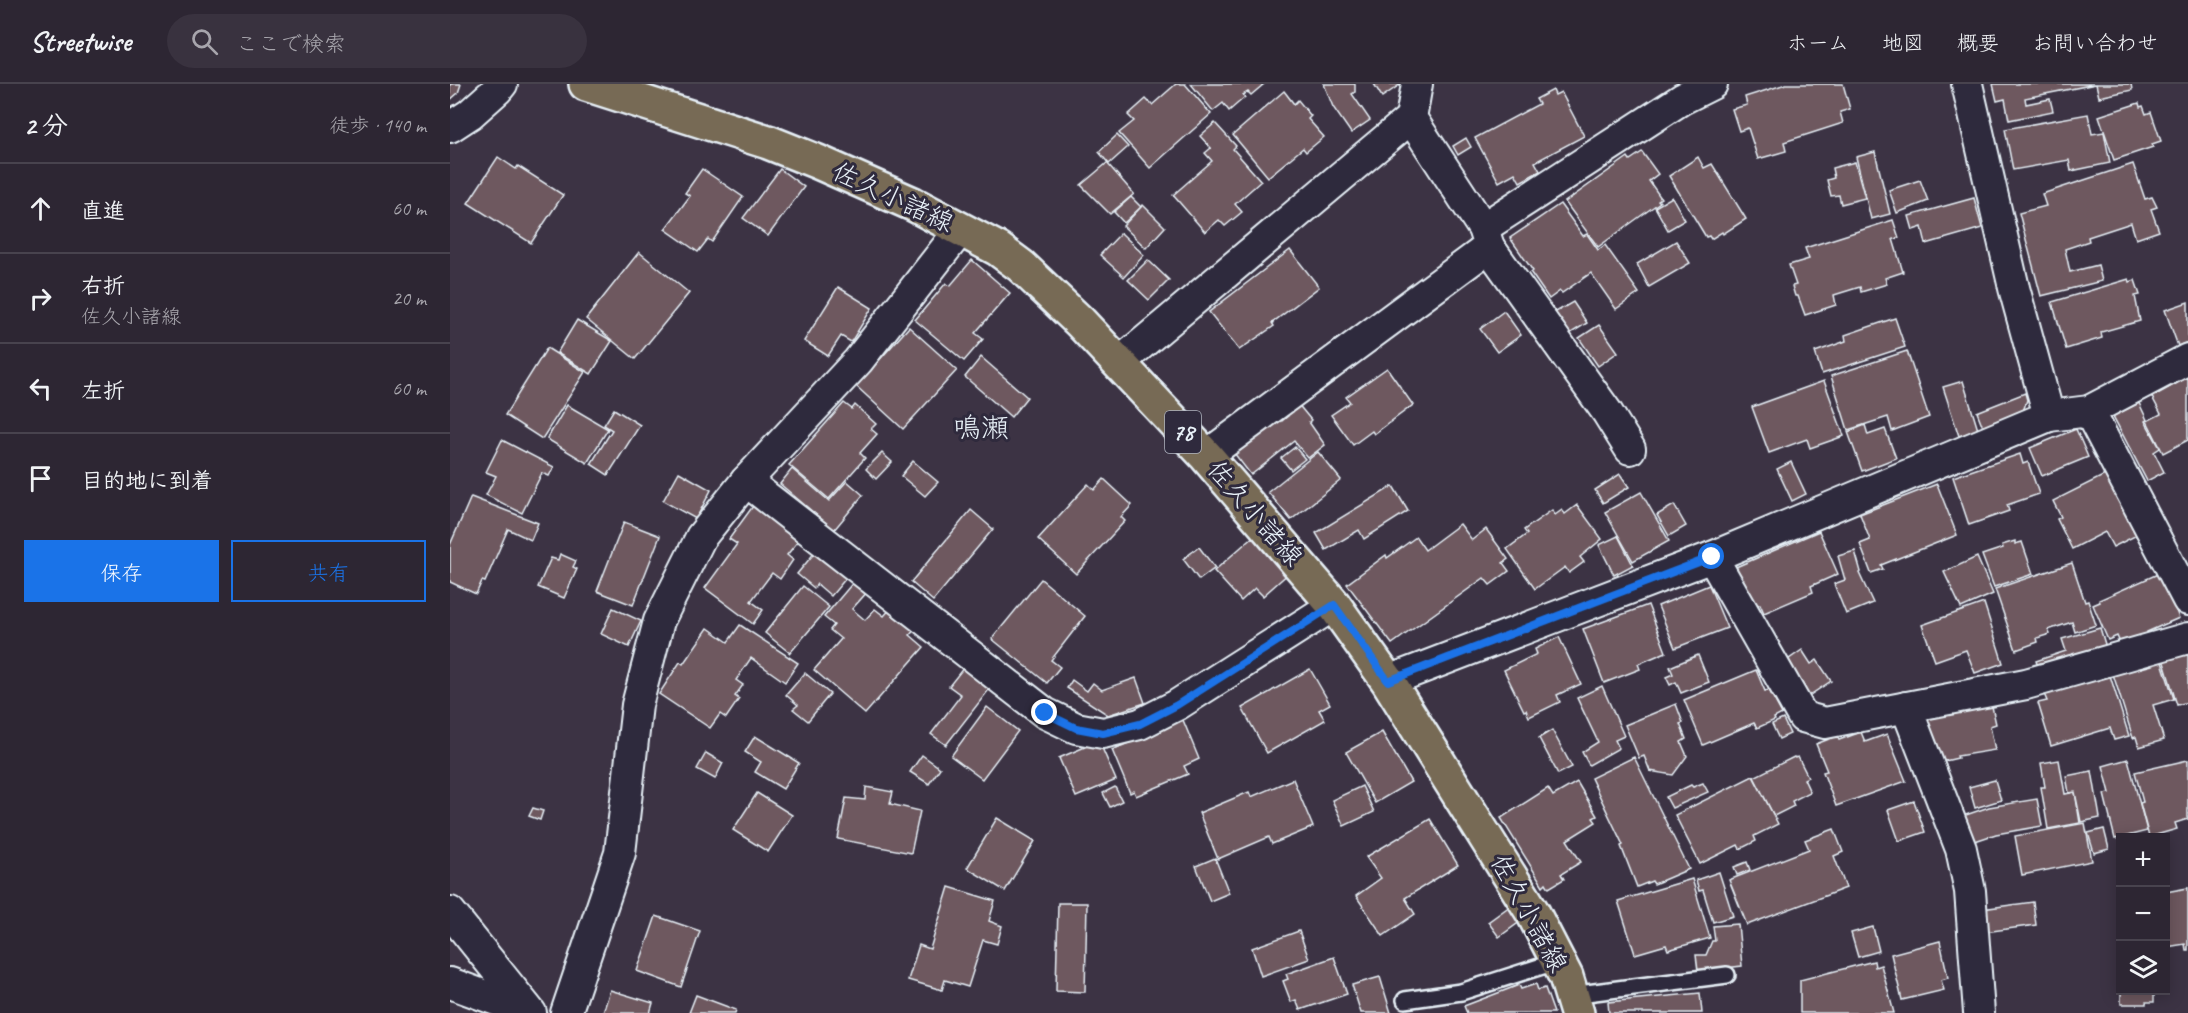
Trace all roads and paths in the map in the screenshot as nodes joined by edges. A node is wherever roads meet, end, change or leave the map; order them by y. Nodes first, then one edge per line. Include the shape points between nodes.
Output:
1 (501, 84) edge
2 (586, 84) edge
3 (1417, 84) edge
4 (1712, 84) edge
5 (1967, 84) edge
6 (1411, 118) junction
7 (450, 127) edge
8 (961, 229) junction
9 (1486, 237) junction
10 (2188, 359) edge
11 (1119, 363) junction
12 (2089, 411) junction
13 (2049, 416) junction
14 (1630, 449) dead end
15 (1206, 456) junction
16 (746, 481) junction
17 (1712, 557) junction
18 (2188, 600) edge
19 (1334, 605) junction
20 (2188, 638) edge
21 (1388, 681) junction
22 (1906, 707) junction
23 (450, 912) edge
24 (1558, 961) junction
25 (1727, 975) dead end
26 (450, 983) edge
27 (1405, 1000) dead end
28 (1574, 1004) edge
29 (530, 1012) edge
30 (566, 1013) edge
31 (1979, 1013) edge

1 - 7 street
2 - 8 main road, 佐久小諸線 / 78 via 768,142 913,204
3 - 6 street
4 - 9 street via 1682,99
5 - 13 street via 2014,288
6 - 9 street
6 - 11 street
8 - 11 main road, 佐久小諸線 / 78 via 1021,266
8 - 16 street via 858,361
9 - 14 street
9 - 15 street
10 - 12 street
11 - 15 main road, 佐久小諸線 / 78
12 - 13 street
12 - 18 street
13 - 17 street
15 - 19 main road, 佐久小諸線 / 78
16 - 19 street via 1045,713 1076,728 1103,733 1140,724 1177,705
16 - 30 street via 701,537 659,621 637,705 620,853
17 - 21 street
17 - 22 street via 1803,717 1825,723
19 - 21 main road, 佐久小諸線 / 78
20 - 22 street via 2026,684
21 - 24 main road, 佐久小諸線 / 78 via 1533,913
22 - 31 street via 1961,849 1970,891
23 - 29 street
24 - 27 lane via 1461,992
24 - 28 main road, 佐久小諸線 / 78
25 - 28 lane
26 - 29 street

